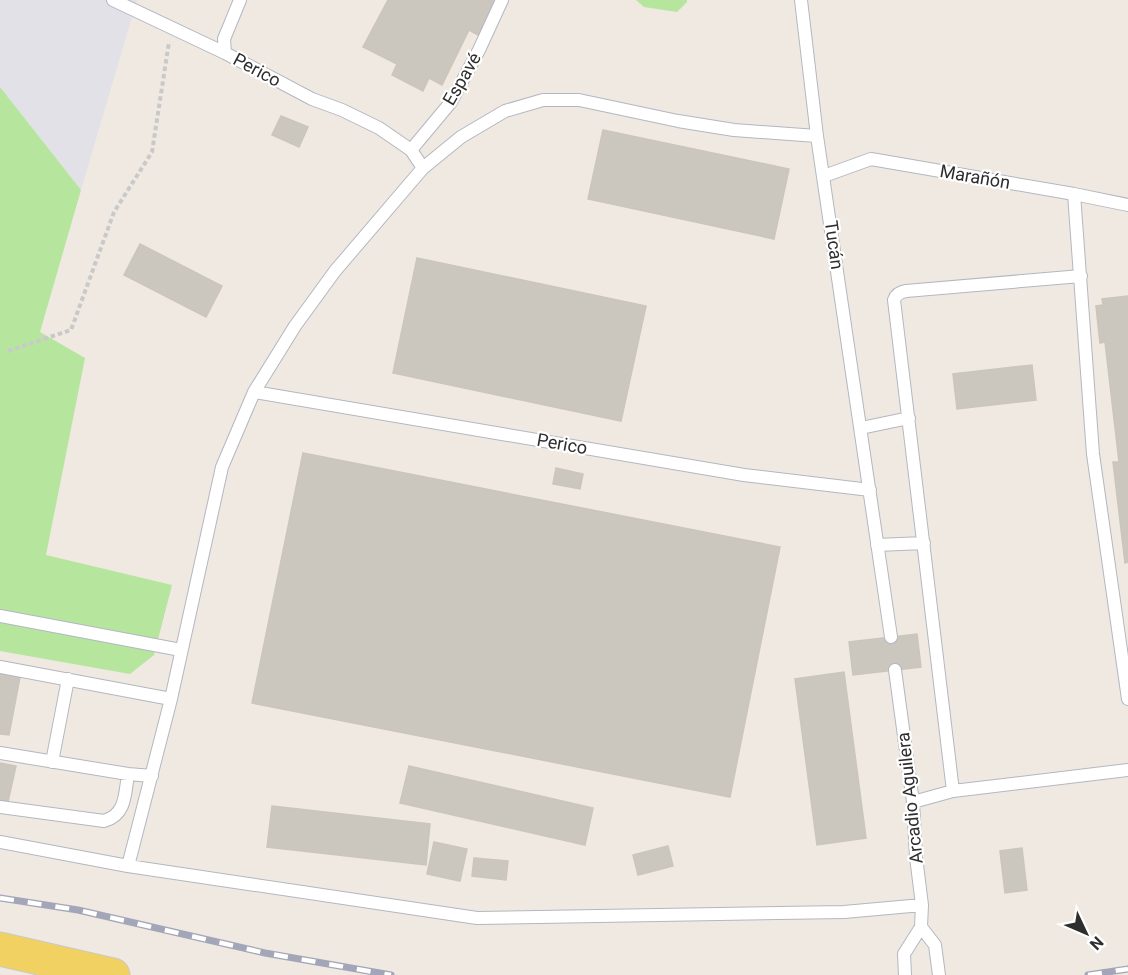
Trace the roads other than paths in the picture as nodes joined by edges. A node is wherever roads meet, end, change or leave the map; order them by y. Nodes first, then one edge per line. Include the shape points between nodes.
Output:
1 (113, 0) edge
2 (240, 0) edge
3 (502, 0) edge
4 (801, 0) edge
5 (225, 53) junction
6 (817, 136) junction
7 (411, 150) junction
8 (423, 168) junction
9 (824, 176) junction
10 (1074, 194) junction
11 (1128, 205) edge
12 (1081, 276) junction
13 (254, 392) junction
14 (909, 418) junction
15 (861, 428) junction
16 (870, 490) junction
17 (924, 543) junction
18 (877, 545) junction
19 (0, 616) edge
20 (891, 637) dead end
21 (181, 650) junction
22 (0, 668) edge
23 (896, 670) dead end
24 (68, 679) junction
25 (171, 699) junction
26 (1128, 699) edge
27 (0, 753) edge
28 (52, 762) junction
29 (1128, 770) edge
30 (128, 774) junction
31 (152, 776) junction
32 (952, 791) junction
33 (913, 802) junction
34 (0, 807) edge
35 (0, 842) edge
36 (128, 866) junction
37 (922, 905) junction
38 (921, 927) junction
39 (0, 949) edge
40 (113, 975) edge
41 (905, 975) edge
42 (939, 975) edge

1 - 5 lane, Perico
2 - 5 lane via 224,39
3 - 7 lane, Espavé via 451,102
4 - 6 lane, Tucán
5 - 7 lane, Perico via 312,99 379,128
6 - 8 lane via 734,130 579,100 543,100 505,111 460,137
6 - 9 lane, Tucán
7 - 8 lane, Perico
8 - 13 lane via 335,271
9 - 10 lane, Marañón via 871,159
9 - 15 lane, Tucán
10 - 11 lane, Marañón
10 - 12 lane
12 - 14 lane via 906,291 896,296
12 - 26 lane via 1093,454
13 - 16 lane, Perico via 744,475
13 - 21 lane via 222,467
14 - 15 lane
14 - 17 lane
15 - 16 lane, Tucán
16 - 18 lane
17 - 18 lane
17 - 32 lane
18 - 20 lane
19 - 21 lane
21 - 25 lane
22 - 24 lane
23 - 33 lane, Arcadio Aguilera
24 - 25 lane
24 - 28 lane
25 - 31 lane
27 - 28 lane
28 - 30 lane
29 - 32 lane
30 - 31 lane
30 - 34 lane via 123,809 113,819
31 - 36 lane
32 - 33 lane
33 - 37 lane, Arcadio Aguilera
35 - 36 lane
36 - 37 lane via 477,918 844,912
37 - 38 lane, Arcadio Aguilera
38 - 41 lane, Arcadio Aguilera via 904,954
38 - 42 lane via 935,945
39 - 40 main road

